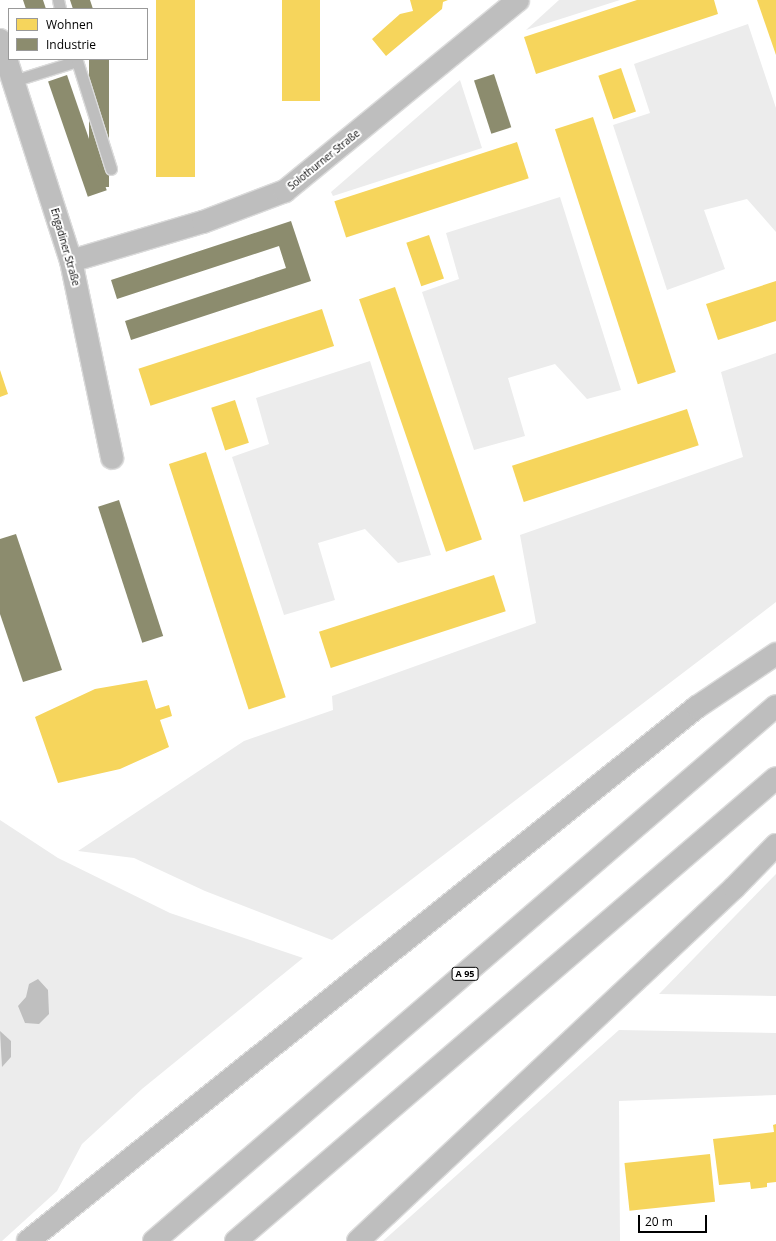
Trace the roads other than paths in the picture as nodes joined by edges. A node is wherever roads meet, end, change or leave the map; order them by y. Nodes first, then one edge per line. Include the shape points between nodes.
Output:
1 (518, 0) edge
2 (0, 40) edge
3 (76, 60) edge
4 (13, 81) junction
5 (111, 169) dead end
6 (71, 261) junction
7 (112, 458) dead end
8 (776, 654) edge
9 (776, 706) edge
10 (776, 778) edge
11 (776, 845) edge
12 (28, 1241) edge
13 (154, 1241) edge
14 (236, 1241) edge
15 (358, 1241) edge

1 - 6 main road, Solothurner Straße via 285,191 203,222
2 - 4 main road, Engadiner Straße
3 - 4 lane
3 - 5 lane
4 - 6 main road, Engadiner Straße
6 - 7 main road, Engadiner Straße
8 - 12 main road via 697,706
9 - 13 main road, A 95
10 - 14 main road
11 - 15 main road via 723,898

